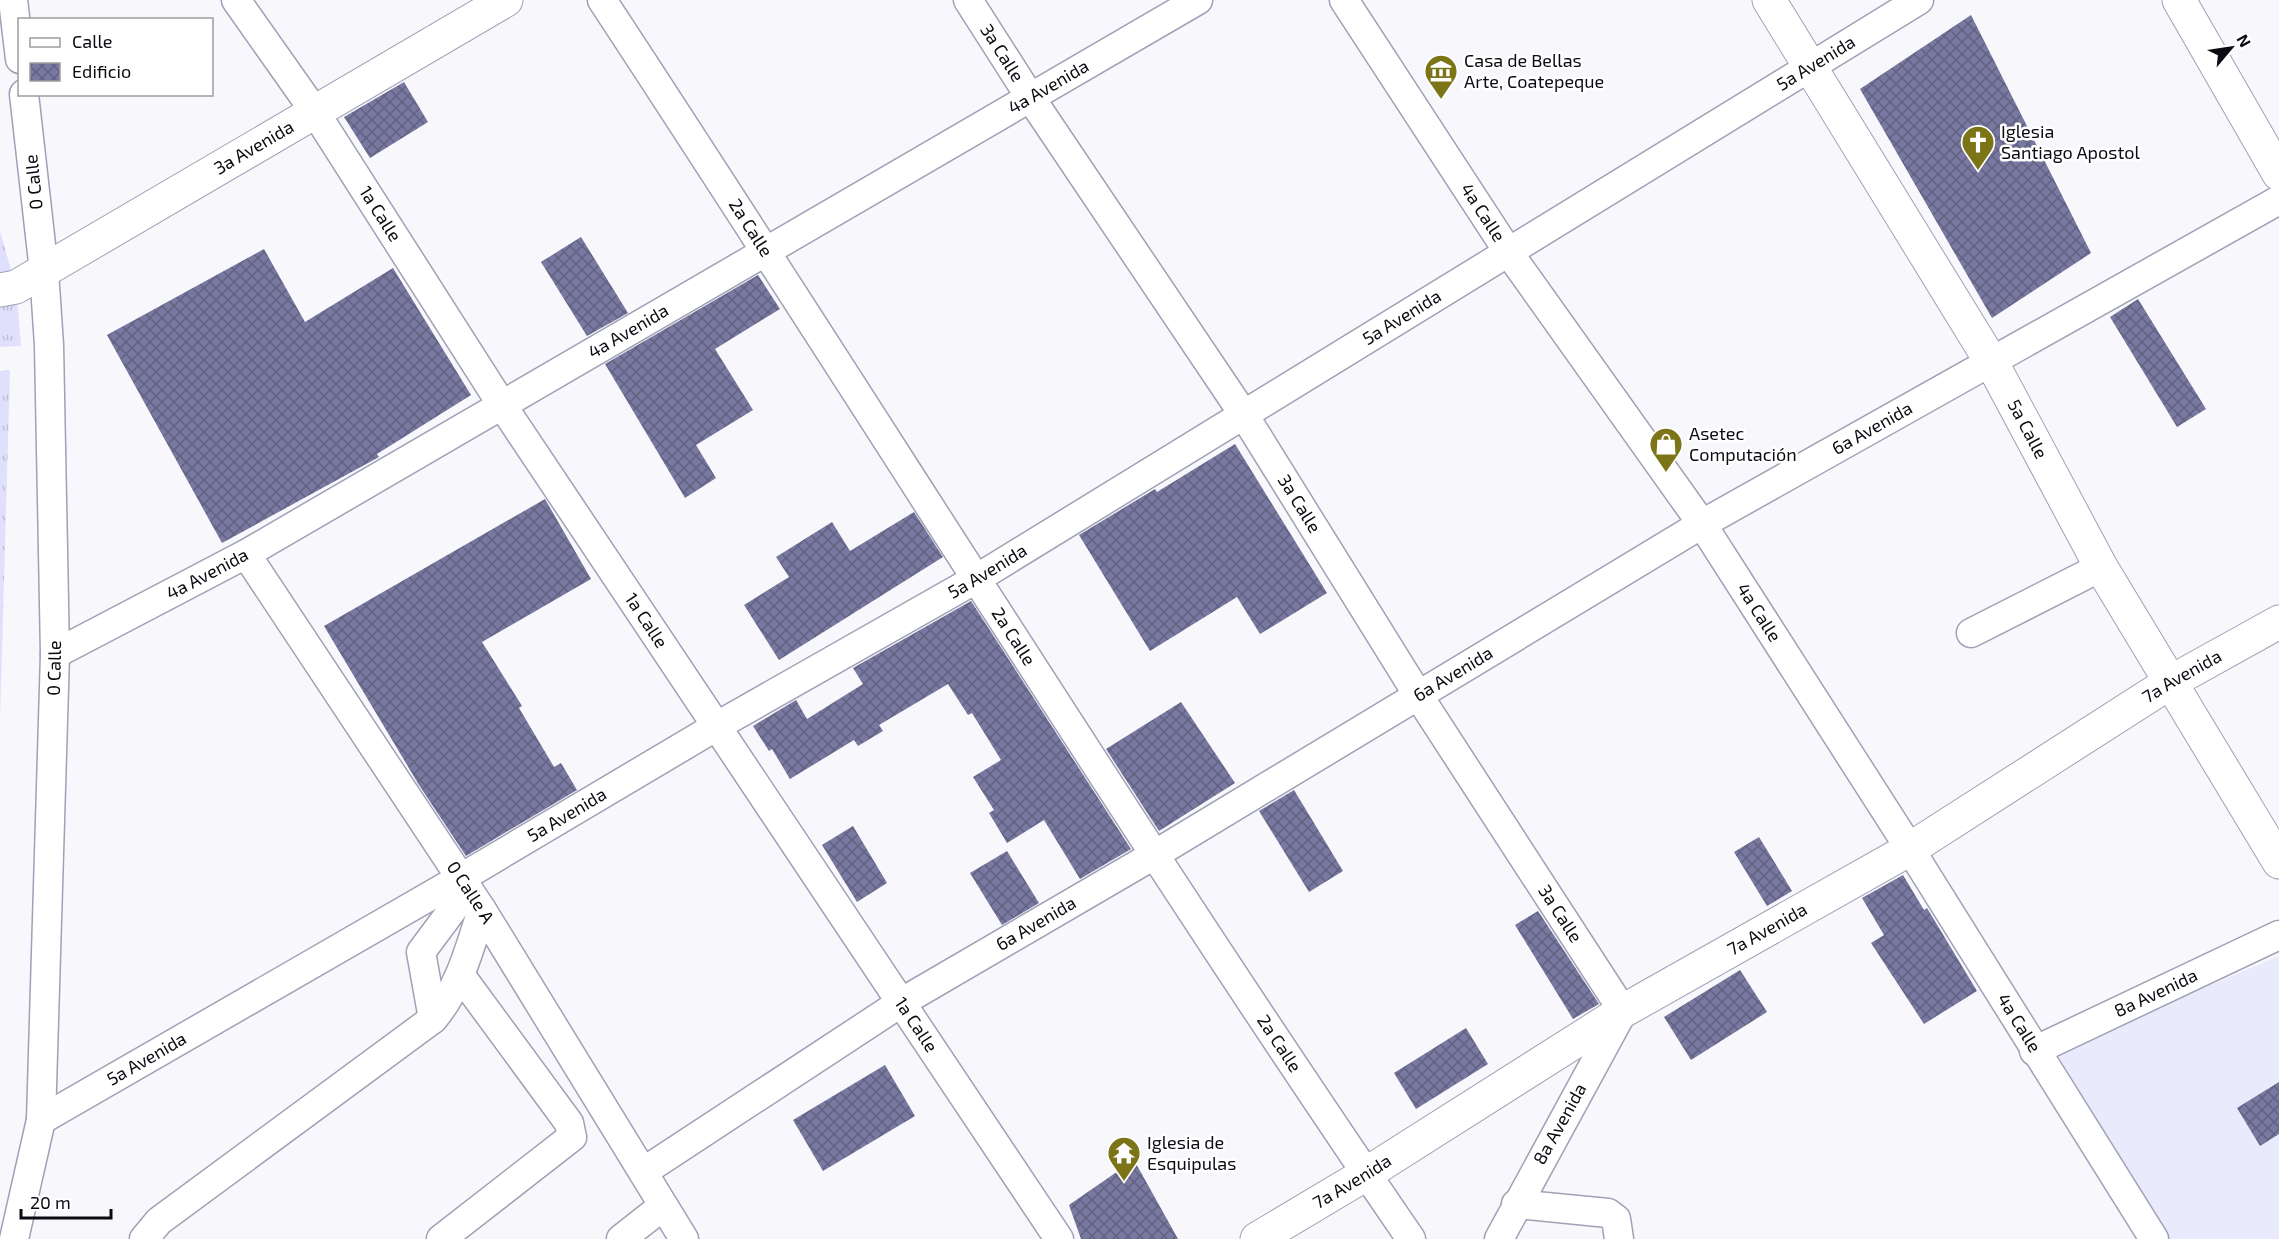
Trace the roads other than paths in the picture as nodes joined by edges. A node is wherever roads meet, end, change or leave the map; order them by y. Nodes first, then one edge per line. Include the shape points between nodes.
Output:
1 (13, 0) edge
2 (236, 0) edge
3 (506, 0) edge
4 (602, 0) edge
5 (968, 0) edge
6 (1198, 0) edge
7 (1344, 0) edge
8 (1769, 0) edge
9 (1919, 0) edge
10 (2179, 0) edge
11 (18, 42) edge
12 (1809, 67) junction
13 (24, 96) edge
14 (1030, 97) junction
15 (315, 112) junction
16 (2279, 174) edge
17 (2279, 200) edge
18 (767, 250) junction
19 (1509, 253) junction
20 (44, 271) junction
21 (0, 291) edge
22 (1992, 363) junction
23 (502, 405) junction
24 (1244, 415) junction
25 (1702, 524) junction
26 (246, 554) junction
27 (2101, 567) junction
28 (976, 579) junction
29 (2279, 622) edge
30 (1971, 633) dead end
31 (55, 654) junction
32 (2169, 683) junction
33 (1418, 695) junction
34 (717, 726) junction
35 (1910, 849) junction
36 (1154, 855) junction
37 (2279, 862) edge
38 (471, 892) junction
39 (2279, 935) edge
40 (461, 976) junction
41 (902, 1002) junction
42 (1623, 1011) junction
43 (432, 1019) junction
44 (2034, 1051) junction
45 (40, 1120) junction
46 (643, 1172) junction
47 (1366, 1174) junction
48 (1516, 1204) junction
49 (663, 1206) junction
50 (14, 1239) edge
51 (144, 1239) edge
52 (441, 1239) edge
53 (621, 1239) edge
54 (684, 1239) edge
55 (1059, 1239) edge
56 (1257, 1239) edge
57 (1411, 1239) edge
58 (1498, 1239) edge
59 (1619, 1239) edge
60 (2154, 1239) edge

1 - 11 street
2 - 15 street, 1a Calle
3 - 15 main road, 3a Avenida
4 - 18 street, 2a Calle
5 - 14 street, 3a Calle
6 - 14 street, 4a Avenida
7 - 19 street, 4a Calle
8 - 12 main road, 5a Calle
9 - 12 street, 5a Avenida
10 - 16 main road
12 - 19 street, 5a Avenida
12 - 22 main road, 5a Calle
13 - 20 street, 0 Calle
14 - 18 street, 4a Avenida
14 - 24 street, 3a Calle
15 - 20 main road, 3a Avenida
15 - 23 street, 1a Calle
17 - 22 street, 6a Avenida
18 - 23 street, 4a Avenida
18 - 28 street, 2a Calle
19 - 24 street, 5a Avenida
19 - 25 street, 4a Calle
20 - 21 main road, 3a Avenida
20 - 31 street, 0 Calle
22 - 25 street, 6a Avenida
22 - 27 main road, 5a Calle
23 - 26 street, 4a Avenida
23 - 34 street, 1a Calle
24 - 28 street, 5a Avenida
24 - 33 street, 3a Calle
25 - 33 street, 6a Avenida
25 - 35 street, 4a Calle
26 - 31 street, 4a Avenida
26 - 38 street, 0 Calle A
27 - 30 street
27 - 32 main road, 5a Calle
28 - 34 street, 5a Avenida
28 - 36 street, 2a Calle
29 - 32 main road, 7a Avenida
31 - 45 street, 0 Calle
32 - 35 main road, 7a Avenida
32 - 37 main road, 5a Calle
33 - 36 street, 6a Avenida
33 - 42 street, 3a Calle
34 - 38 street, 5a Avenida
34 - 41 street, 1a Calle
35 - 42 main road, 7a Avenida
35 - 44 street, 4a Calle
36 - 41 street, 6a Avenida
36 - 47 street, 2a Calle
38 - 40 street
38 - 43 street via 421,952
38 - 45 street, 5a Avenida
38 - 46 street, 0 Calle A
39 - 44 street, 8a Avenida
40 - 43 street via 449,1000
40 - 52 street via 569,1123 572,1137
41 - 46 street, 6a Avenida
41 - 55 street, 1a Calle
42 - 47 main road, 7a Avenida
42 - 48 street, 8a Avenida
43 - 51 street via 159,1221
44 - 60 street, 4a Calle
45 - 50 street, 0 Calle
46 - 49 street, 0 Calle A
47 - 56 main road, 7a Avenida
47 - 57 street, 2a Calle
48 - 58 street, 8a Avenida
48 - 59 street via 1608,1213 1616,1219
49 - 53 street
49 - 54 street, 0 Calle A

